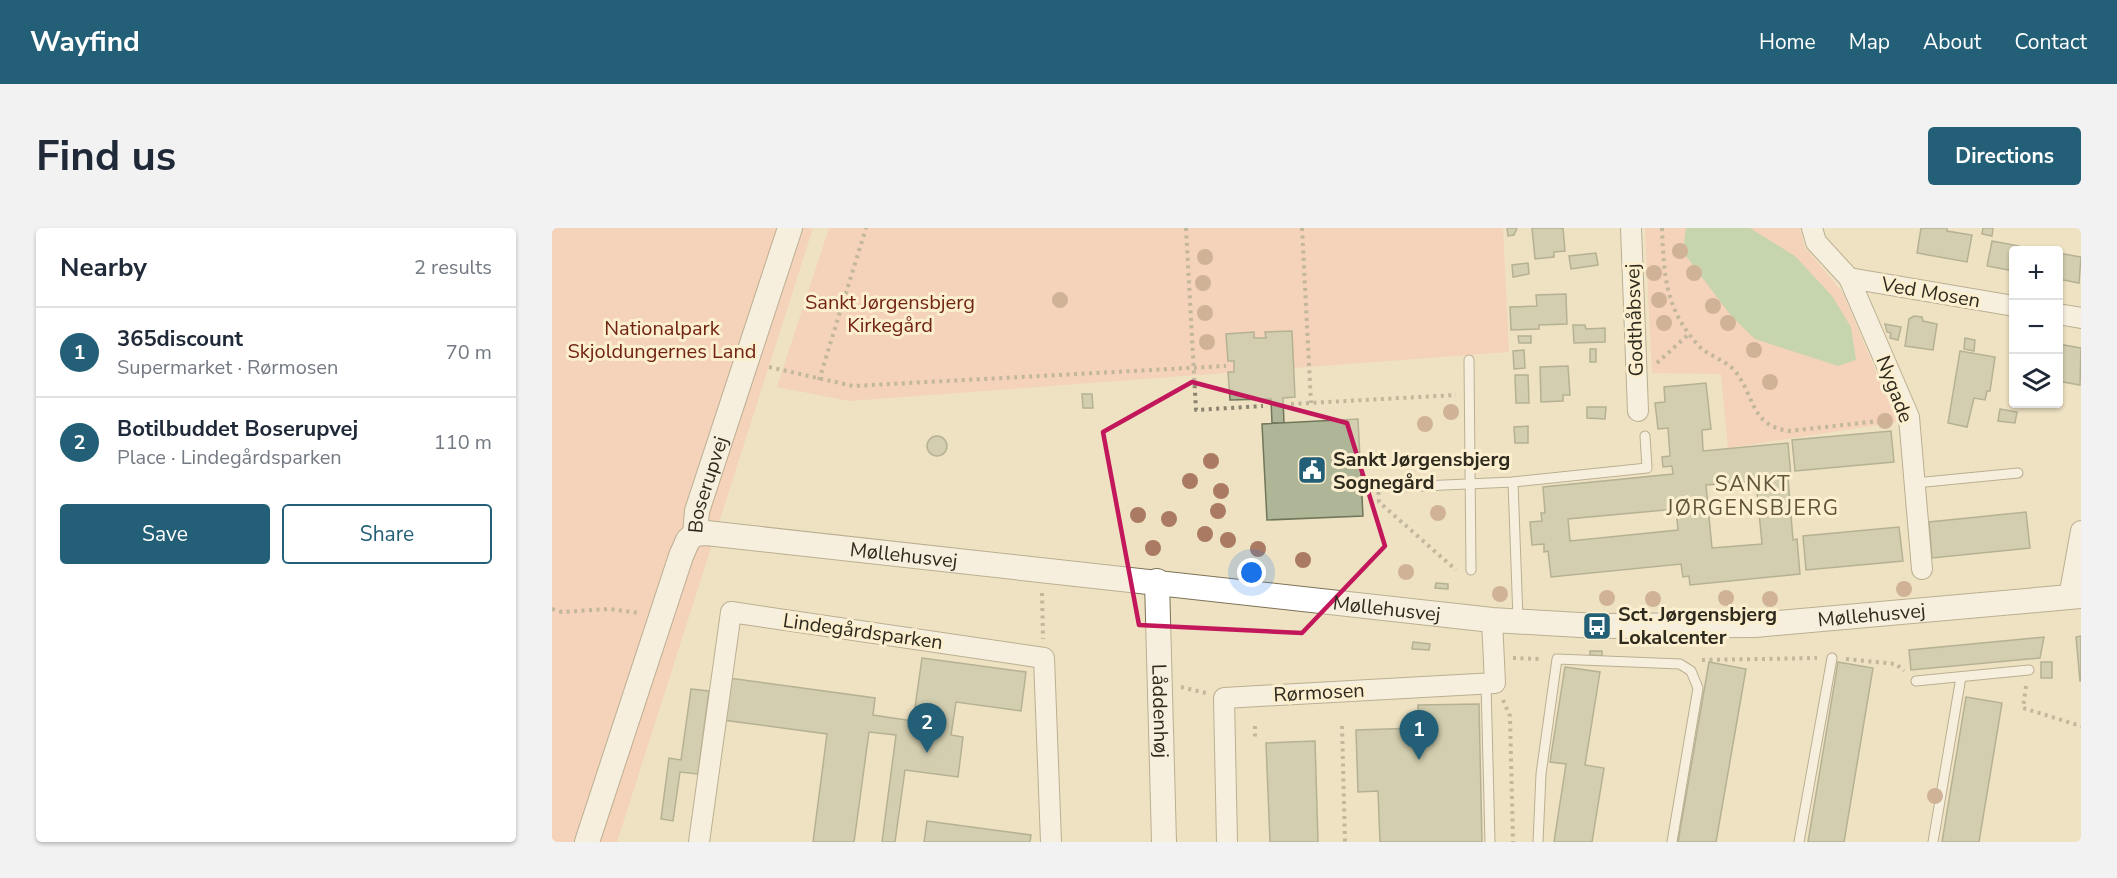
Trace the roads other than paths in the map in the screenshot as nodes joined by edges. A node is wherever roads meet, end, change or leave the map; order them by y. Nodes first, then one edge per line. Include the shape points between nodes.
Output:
1 (790, 228) edge
2 (1631, 228) edge
3 (1812, 228) edge
4 (1849, 278) junction
5 (2009, 305) edge
6 (2063, 315) edge
7 (2081, 318) edge
8 (1469, 360) dead end
9 (1638, 411) dead end
10 (1645, 436) dead end
11 (2018, 473) dead end
12 (1513, 482) junction
13 (1915, 483) junction
14 (1470, 484) junction
15 (1399, 487) road end
16 (2081, 531) edge
17 (695, 534) junction
18 (1922, 568) dead end
19 (1466, 572) road end
20 (1157, 581) junction
21 (2075, 597) edge
22 (1492, 620) junction
23 (1518, 622) junction
24 (1832, 657) road end
25 (2029, 670) road end
26 (1961, 677) junction
27 (1916, 681) road end
28 (1490, 683) junction
29 (587, 842) edge
30 (699, 842) edge
31 (1051, 842) edge
32 (1164, 842) edge
33 (1227, 842) edge
34 (1490, 842) edge
35 (1538, 842) edge
36 (1672, 842) edge
37 (1799, 842) edge
38 (1933, 842) edge

1 - 17 street, Boserupvej via 697,511
2 - 9 street, Godthåbsvej
3 - 4 street, Nygade via 1816,242
4 - 5 street, Ved Mosen
4 - 13 street, Nygade via 1909,417
6 - 7 street
8 - 14 lane
10 - 12 lane via 1647,468
11 - 13 lane
12 - 14 lane
12 - 23 lane
13 - 18 street, Nygade
14 - 15 lane
14 - 19 lane
16 - 21 street
17 - 20 street, Møllehusvej
17 - 29 street, Boserupvej via 684,547
20 - 22 street, Møllehusvej
20 - 32 street, Låddenhøj
21 - 23 street, Møllehusvej via 1717,627
22 - 23 street, Møllehusvej
22 - 28 street via 1494,658
24 - 37 lane
25 - 26 lane
26 - 27 lane
26 - 38 lane
28 - 33 street, Rørmosen via 1224,698
28 - 34 lane
30 - 31 street, Lindegårdsparken via 731,612 1044,658
35 - 36 lane via 1540,774 1557,659 1680,664 1691,670 1698,688

